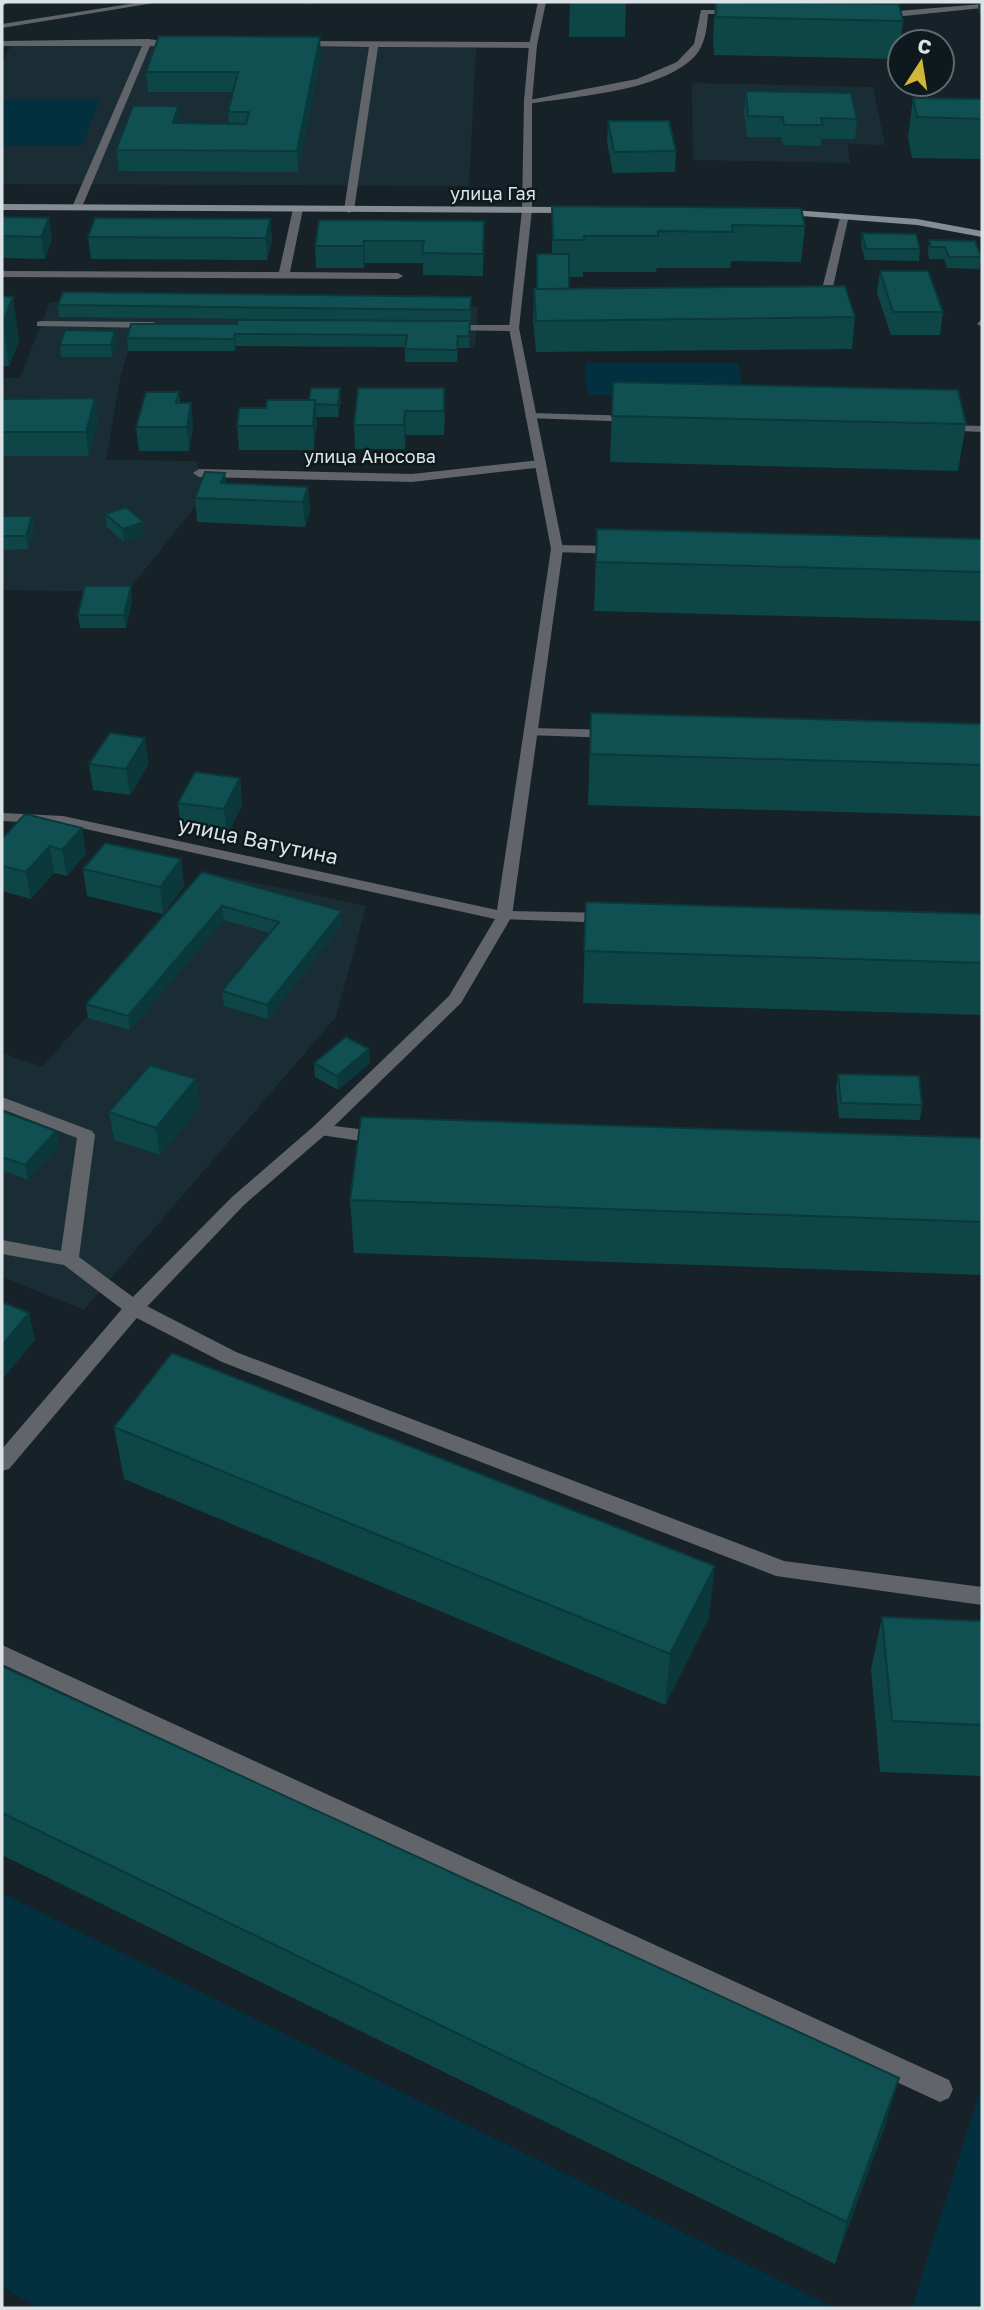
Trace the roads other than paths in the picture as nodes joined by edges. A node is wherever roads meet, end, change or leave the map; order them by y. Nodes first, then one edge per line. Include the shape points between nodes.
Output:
1 (156, 2) edge
2 (542, 2) edge
3 (982, 6) edge
4 (704, 7) edge
5 (744, 12) edge
6 (864, 13) edge
7 (2, 26) edge
8 (2, 43) edge
9 (147, 43) junction
10 (187, 44) edge
11 (294, 44) edge
12 (374, 45) junction
13 (533, 45) junction
14 (528, 101) junction
15 (2, 207) edge
16 (77, 207) junction
17 (298, 209) junction
18 (349, 209) junction
19 (527, 210) junction
20 (582, 210) edge
21 (765, 211) edge
22 (844, 215) junction
23 (982, 234) edge
24 (2, 274) edge
25 (284, 275) junction
26 (398, 276) dead end
27 (792, 295) edge
28 (41, 324) dead end
29 (166, 325) edge
30 (430, 327) edge
31 (514, 328) junction
32 (531, 416) junction
33 (656, 420) edge
34 (932, 428) edge
35 (982, 429) edge
36 (540, 464) junction
37 (200, 473) dead end
38 (557, 549) junction
39 (632, 551) edge
40 (530, 732) junction
41 (626, 734) edge
42 (2, 817) edge
43 (504, 916) junction
44 (627, 919) edge
45 (2, 1103) edge
46 (320, 1130) junction
47 (396, 1140) edge
48 (2, 1247) edge
49 (69, 1259) junction
50 (134, 1308) junction
51 (2, 1463) edge
52 (982, 1596) edge
53 (2, 1654) edge
54 (940, 2089) dead end

1 - 7 street
2 - 13 street
3 - 6 street
4 - 5 street
4 - 14 street via 694,52 679,66 641,80
8 - 9 street
9 - 10 street
9 - 16 street
11 - 12 street
12 - 13 street
12 - 18 street
13 - 14 street
14 - 19 street
15 - 16 main road, улица Гая
16 - 17 main road, улица Гая
17 - 18 main road, улица Гая
17 - 25 street
18 - 19 main road, улица Гая
19 - 20 main road, улица Гая
19 - 31 street
21 - 22 main road
22 - 23 main road
22 - 27 street via 828,287
24 - 25 street
25 - 26 street
28 - 29 street
30 - 31 street
31 - 32 street
32 - 33 street
32 - 36 street
34 - 35 street
36 - 37 street, улица Аносова via 412,478
36 - 38 street
38 - 39 street
38 - 40 street
40 - 41 street
40 - 43 street
42 - 43 street, улица Ватутина via 63,820
43 - 44 street, улица Ватутина
43 - 46 street via 455,999
45 - 49 street via 86,1135
46 - 47 street
46 - 50 street via 238,1201
48 - 49 street
49 - 50 street
50 - 51 street
50 - 52 street via 229,1357 783,1570
53 - 54 street

